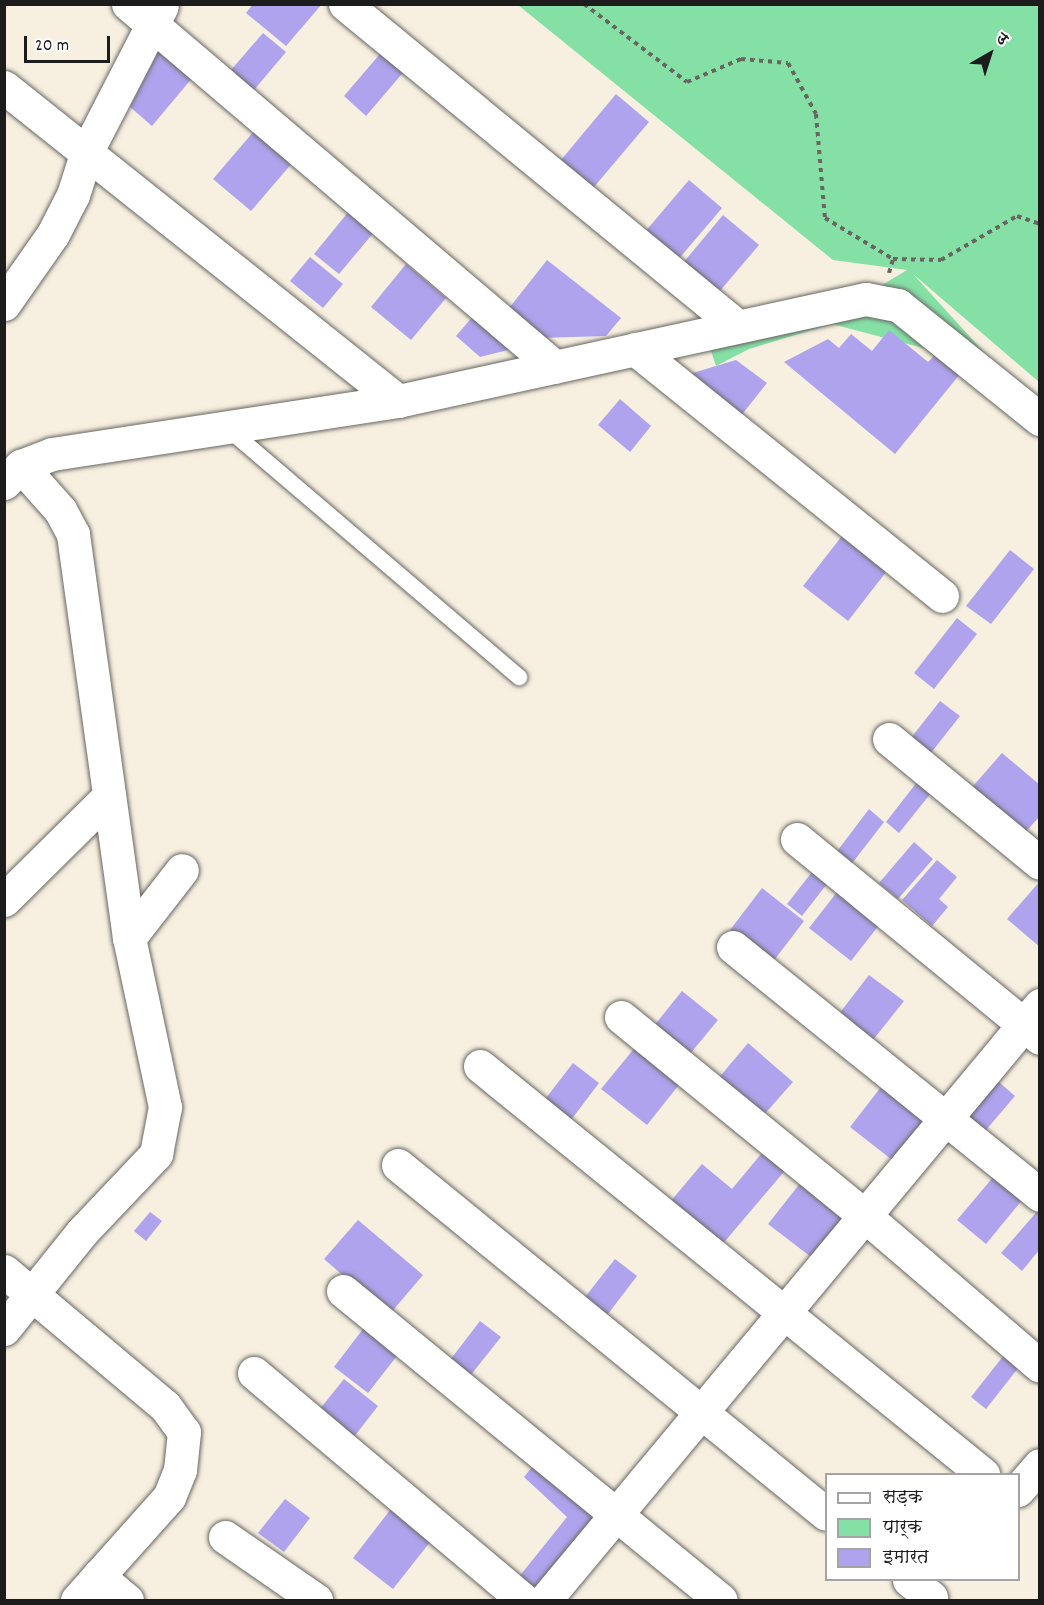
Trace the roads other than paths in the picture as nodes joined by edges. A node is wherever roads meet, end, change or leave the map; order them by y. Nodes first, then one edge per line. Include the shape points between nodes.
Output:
1 (345, 4) edge
2 (147, 11) edge
3 (4, 87) edge
4 (87, 151) junction
5 (4, 304) edge
6 (736, 325) junction
7 (635, 350) junction
8 (555, 367) junction
9 (398, 401) junction
10 (1040, 419) edge
11 (224, 425) junction
12 (13, 474) edge
13 (942, 596) dead end
14 (519, 677) dead end
15 (889, 740) dead end
16 (107, 798) junction
17 (797, 839) dead end
18 (1040, 862) edge
19 (182, 870) dead end
20 (4, 900) edge
21 (129, 939) junction
22 (733, 946) dead end
23 (621, 1017) dead end
24 (1034, 1022) edge
25 (480, 1066) dead end
26 (946, 1118) junction
27 (398, 1165) dead end
28 (1040, 1195) edge
29 (865, 1216) junction
30 (4, 1271) edge
31 (344, 1291) dead end
32 (32, 1293) junction
33 (783, 1314) junction
34 (4, 1329) edge
35 (1040, 1366) edge
36 (254, 1373) dead end
37 (700, 1414) junction
38 (1040, 1465) edge
39 (982, 1473) edge
40 (1020, 1488) edge
41 (825, 1513) edge
42 (615, 1517) junction
43 (225, 1537) dead end
44 (98, 1576) junction
45 (77, 1600) edge
46 (127, 1600) edge
47 (316, 1600) edge
48 (524, 1600) edge
49 (545, 1600) edge
50 (721, 1600) edge

1 - 6 street
2 - 4 street
2 - 8 street
3 - 4 street
4 - 5 street via 73,195 53,234
4 - 9 street
6 - 7 street
6 - 10 street via 882,299 898,305
7 - 8 street
7 - 13 street
8 - 9 street
9 - 11 street
11 - 12 street via 52,453
11 - 14 lane
12 - 16 street via 60,510 73,534
15 - 18 street
16 - 20 street
16 - 21 street
17 - 24 street
19 - 21 street
21 - 32 street via 162,1079 163,1130 156,1154 82,1232
22 - 26 street
23 - 29 street
24 - 26 street
25 - 33 street
26 - 28 street
26 - 29 street
27 - 37 street
29 - 33 street
29 - 35 street
30 - 32 street
31 - 42 street
32 - 34 street
32 - 44 street via 165,1406 183,1432 180,1470 169,1497
33 - 37 street
33 - 39 street
36 - 48 street
37 - 41 street
37 - 42 street
38 - 40 street
42 - 49 street
42 - 50 street
43 - 47 street
44 - 45 street
44 - 46 street

